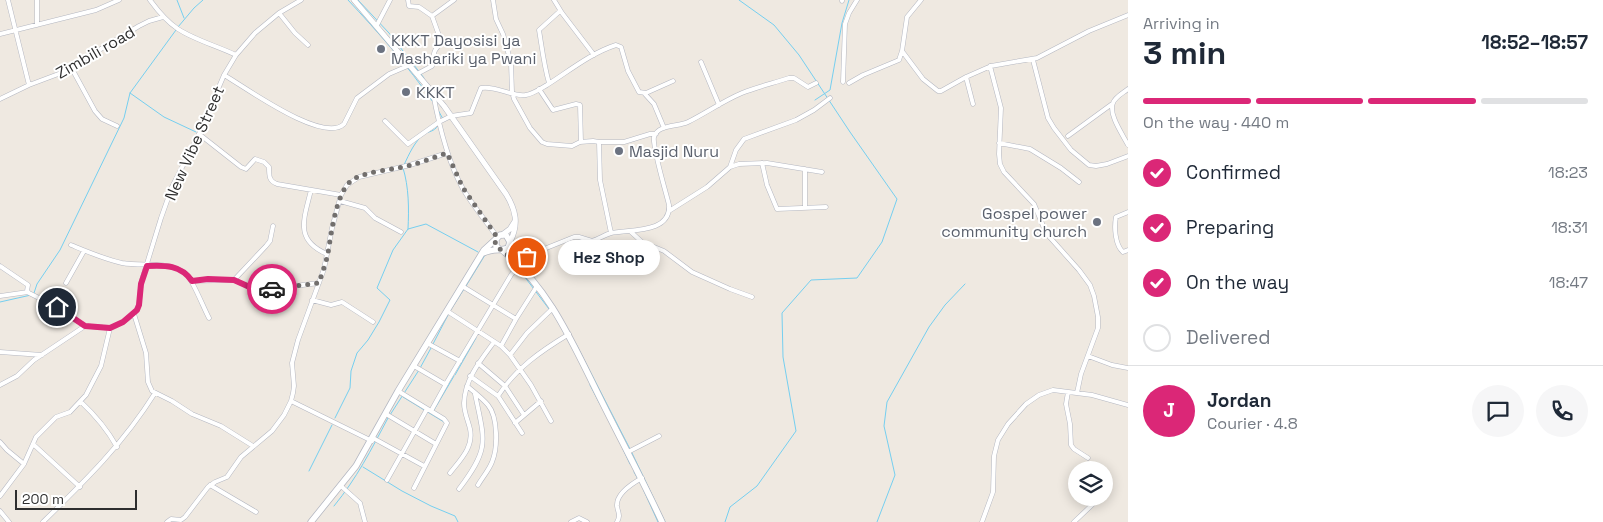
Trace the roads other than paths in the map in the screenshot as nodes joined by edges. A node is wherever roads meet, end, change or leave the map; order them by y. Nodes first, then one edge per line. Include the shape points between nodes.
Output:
1 (8, 0) edge
2 (37, 0) edge
3 (119, 0) edge
4 (150, 0) edge
5 (302, 0) edge
6 (354, 0) edge
7 (391, 0) edge
8 (408, 0) edge
9 (454, 0) edge
10 (493, 0) edge
11 (554, 0) edge
12 (856, 0) edge
13 (921, 0) edge
14 (560, 11) junction
15 (280, 13) junction
16 (1128, 15) edge
17 (432, 16) junction
18 (163, 17) junction
19 (37, 25) junction
20 (377, 25) junction
21 (15, 30) junction
22 (0, 34) edge
23 (308, 45) dead end
24 (902, 51) junction
25 (236, 55) junction
26 (594, 55) junction
27 (1033, 60) junction
28 (701, 62) dead end
29 (410, 65) junction
30 (990, 66) junction
31 (72, 68) junction
32 (417, 74) junction
33 (224, 75) junction
34 (966, 77) junction
35 (673, 81) dead end
36 (843, 82) dead end
37 (549, 83) junction
38 (816, 83) dead end
39 (849, 83) dead end
40 (29, 84) junction
41 (540, 89) junction
42 (1128, 89) edge
43 (512, 92) junction
44 (433, 93) junction
45 (644, 93) junction
46 (830, 98) dead end
47 (0, 99) edge
48 (719, 104) junction
49 (973, 104) dead end
50 (1112, 104) junction
51 (451, 116) junction
52 (385, 121) dead end
53 (438, 122) junction
54 (118, 126) dead end
55 (664, 128) junction
56 (199, 134) junction
57 (656, 134) junction
58 (1068, 136) dead end
59 (581, 142) junction
60 (599, 142) junction
61 (999, 143) junction
62 (1128, 145) edge
63 (447, 153) junction
64 (1128, 156) edge
65 (762, 163) junction
66 (730, 167) junction
67 (805, 169) junction
68 (822, 172) dead end
69 (1079, 182) dead end
70 (311, 190) junction
71 (341, 195) junction
72 (340, 201) junction
73 (826, 207) dead end
74 (805, 208) junction
75 (669, 211) junction
76 (1128, 212) edge
77 (516, 218) junction
78 (273, 226) dead end
79 (402, 232) dead end
80 (631, 232) junction
81 (611, 233) junction
82 (498, 237) junction
83 (510, 243) junction
84 (71, 245) dead end
85 (500, 249) junction
86 (1128, 250) edge
87 (84, 251) junction
88 (328, 254) junction
89 (483, 254) junction
90 (519, 264) junction
91 (147, 266) junction
92 (0, 267) edge
93 (234, 280) junction
94 (192, 281) junction
95 (66, 283) dead end
96 (319, 283) junction
97 (462, 286) junction
98 (538, 286) junction
99 (28, 292) junction
100 (0, 296) edge
101 (752, 297) dead end
102 (312, 300) junction
103 (493, 304) junction
104 (553, 308) junction
105 (447, 311) junction
106 (134, 314) junction
107 (209, 318) dead end
108 (516, 319) junction
109 (373, 322) dead end
110 (85, 326) junction
111 (110, 328) junction
112 (477, 331) junction
113 (569, 334) junction
114 (494, 342) junction
115 (428, 343) junction
116 (500, 346) junction
117 (0, 352) edge
118 (42, 355) junction
119 (510, 355) junction
120 (1088, 356) junction
121 (460, 361) junction
122 (478, 363) junction
123 (414, 366) junction
124 (521, 368) junction
125 (1128, 368) edge
126 (470, 376) junction
127 (446, 384) junction
128 (0, 385) edge
129 (467, 386) junction
130 (505, 386) junction
131 (398, 391) junction
132 (1068, 392) junction
133 (156, 393) junction
134 (1077, 393) junction
135 (475, 394) junction
136 (498, 396) junction
137 (291, 401) junction
138 (541, 401) junction
139 (81, 402) junction
140 (1128, 405) edge
141 (429, 410) junction
142 (386, 414) junction
143 (524, 415) junction
144 (551, 421) dead end
145 (515, 423) junction
146 (414, 432) junction
147 (522, 434) dead end
148 (659, 436) dead end
149 (372, 439) junction
150 (0, 442) edge
151 (33, 444) junction
152 (436, 444) junction
153 (117, 446) junction
154 (253, 446) junction
155 (628, 452) junction
156 (401, 454) junction
157 (1088, 458) dead end
158 (24, 464) junction
159 (424, 466) junction
160 (450, 473) dead end
161 (642, 478) junction
162 (387, 480) dead end
163 (478, 485) dead end
164 (210, 486) junction
165 (341, 486) junction
166 (80, 487) junction
167 (414, 488) dead end
168 (459, 489) dead end
169 (0, 496) edge
170 (1091, 506) edge
171 (0, 511) edge
172 (256, 512) dead end
173 (9, 522) edge
174 (43, 522) edge
175 (167, 522) edge
176 (310, 522) edge
177 (365, 522) edge
178 (570, 522) edge
179 (587, 522) edge
180 (617, 522) edge
181 (662, 522) edge
182 (982, 522) edge
183 (1074, 522) edge

1 - 21 street
2 - 19 street
3 - 19 street via 96,10
4 - 18 street
5 - 15 street, New Vibe Street
6 - 20 street
7 - 20 street
8 - 17 street via 409,6 419,7
9 - 17 street
10 - 43 street via 511,63
11 - 14 street
12 - 36 street via 845,24
13 - 24 street via 907,17
14 - 26 street
14 - 37 street via 539,30
15 - 23 street
15 - 25 street, New Vibe Street via 255,33
16 - 27 street
17 - 32 street via 441,44 434,54 434,64
18 - 25 street via 189,35
18 - 31 street, Zimbili road via 139,26
19 - 21 street
20 - 29 street
21 - 22 street
21 - 40 street
24 - 34 street via 923,79 938,91
24 - 39 street via 896,62
25 - 33 street, New Vibe Street
26 - 37 street
26 - 45 street via 619,45 628,71 639,91
27 - 30 street
27 - 64 street via 1048,118 1076,154 1089,165 1096,166
28 - 48 street
29 - 32 street
29 - 33 street via 389,74 357,98 344,124 336,128 300,120
30 - 34 street
30 - 61 street via 1001,108
31 - 40 street, Zimbili road
31 - 54 street via 95,111 102,119
32 - 44 street
33 - 56 street, New Vibe Street
34 - 49 street
35 - 45 street
37 - 41 street
38 - 48 street via 808,86 789,78
40 - 47 street, Zimbili road
41 - 43 street via 523,96
41 - 59 street via 553,110 580,105
42 - 50 street
43 - 51 street via 481,88 471,113
43 - 59 street via 528,126 542,142 570,146
44 - 51 street
44 - 53 street
45 - 55 street via 654,104
46 - 66 street via 796,120 745,138
48 - 55 street via 686,123
50 - 58 street
50 - 62 street via 1116,123
51 - 53 street
51 - 77 street via 506,194
52 - 53 street via 408,144
53 - 63 street
55 - 57 street
56 - 70 street via 241,168 257,159 269,167 272,182
56 - 91 street, New Vibe Street via 172,187
57 - 60 street via 624,142
57 - 75 street via 656,153
59 - 60 street
60 - 81 street via 600,180
61 - 69 street via 1030,149
61 - 120 street via 1004,172 1034,204 1046,233 1092,289 1098,324
63 - 71 street via 359,177 347,185
63 - 82 street via 463,188
65 - 66 street
65 - 67 street
65 - 74 street via 777,209
66 - 75 street via 707,187
67 - 68 street
67 - 74 street
70 - 71 street
70 - 88 street via 303,231 317,250
71 - 72 street
72 - 79 street via 365,208 375,218
72 - 88 street
73 - 74 street
75 - 80 street via 665,219 654,226
76 - 86 street via 1116,216 1115,225 1120,251
77 - 82 street via 510,229
77 - 83 street
78 - 93 street via 270,241
80 - 81 street
80 - 101 street via 692,272
81 - 90 street via 592,241 577,237 565,240 538,251
82 - 83 main road via 508,236
82 - 85 main road via 496,246
82 - 89 main road
83 - 85 main road via 506,249
83 - 90 main road
84 - 87 street
85 - 89 main road
85 - 90 main road
87 - 91 street via 122,263
87 - 95 street
88 - 96 street
89 - 97 main road
90 - 98 main road
90 - 103 street
91 - 94 street via 169,265 188,275
91 - 106 street, New Vibe Street
92 - 99 street via 28,285
93 - 94 street
93 - 96 street via 262,290
94 - 107 street
96 - 102 street
97 - 103 street
97 - 105 main road
98 - 104 main road
98 - 108 street
99 - 100 street
99 - 110 street
102 - 109 street via 331,305 342,302
102 - 137 street via 292,363 294,386
103 - 108 street
103 - 112 street
104 - 113 main road
104 - 119 street
105 - 112 street
105 - 115 main road
106 - 111 street
106 - 133 street via 146,354 148,382
108 - 116 street
110 - 111 street
110 - 118 street
111 - 139 street via 99,370
112 - 114 street
112 - 121 street
113 - 124 street
113 - 155 main road
114 - 116 street
114 - 122 street
115 - 121 street
115 - 123 main road
116 - 119 street
117 - 118 street
118 - 128 street via 26,365 17,376
119 - 124 street
120 - 125 street
120 - 134 street
121 - 127 street
122 - 126 street
122 - 130 street
123 - 127 street
123 - 131 main road
124 - 130 street
124 - 138 street
126 - 129 street
126 - 136 street
127 - 141 street
129 - 135 street
129 - 160 street via 464,409 471,436 463,457
130 - 136 street
130 - 143 street
131 - 141 street
131 - 142 main road
132 - 134 street
132 - 157 street via 1066,404 1071,446
132 - 182 street via 1053,390 1039,395 1021,408 1008,424 996,446 993,492
133 - 153 street
133 - 154 street
134 - 140 street
135 - 163 street via 488,405 496,436 492,463
135 - 168 street via 483,434 482,452
136 - 145 street
137 - 149 street
137 - 154 street via 278,424
138 - 143 street
138 - 144 street
139 - 151 street via 44,427
139 - 153 street
141 - 146 street
141 - 152 street via 447,421
142 - 146 street
142 - 149 main road
143 - 145 street
145 - 147 street
146 - 152 street
146 - 156 street
148 - 155 street
149 - 156 street
149 - 165 main road
150 - 158 street
151 - 158 street
151 - 166 street
152 - 159 street
153 - 166 street
154 - 164 street via 227,477
155 - 161 main road
156 - 159 street
156 - 162 street
158 - 169 street
159 - 167 street
161 - 180 street via 618,499 620,516
161 - 181 main road
164 - 172 street
164 - 175 street via 185,517
165 - 176 main road
165 - 177 street via 360,503
166 - 174 street
170 - 183 street
171 - 173 street
178 - 179 street via 579,518

